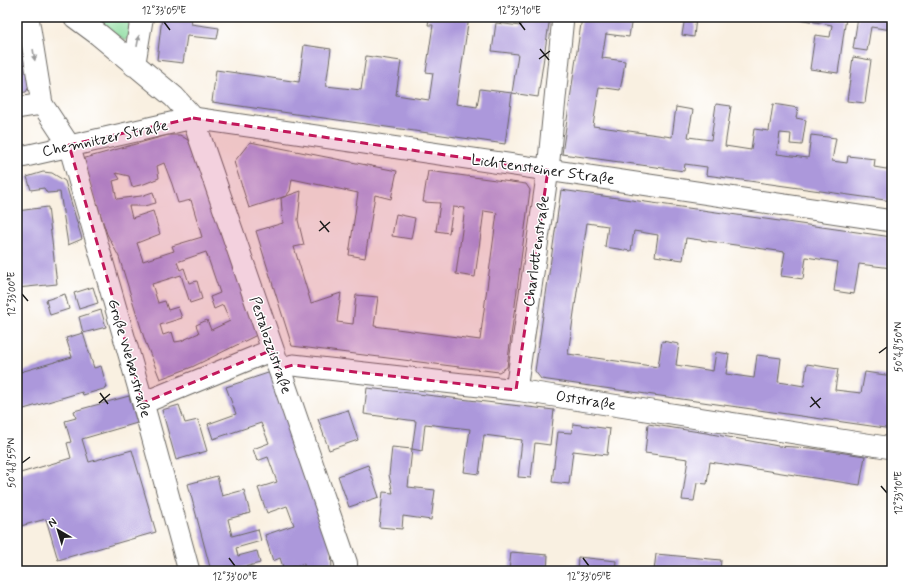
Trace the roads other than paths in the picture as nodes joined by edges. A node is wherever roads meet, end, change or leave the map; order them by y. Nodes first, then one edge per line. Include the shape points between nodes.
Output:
1 (28, 17) edge
2 (75, 17) edge
3 (142, 17) edge
4 (563, 17) edge
5 (134, 65) junction
6 (42, 104) junction
7 (17, 108) edge
8 (193, 118) junction
9 (69, 145) junction
10 (17, 158) edge
11 (548, 170) junction
12 (892, 221) edge
13 (276, 360) junction
14 (516, 390) junction
15 (143, 403) junction
16 (892, 448) edge
17 (189, 571) edge
18 (346, 571) edge

1 -> 6 street
2 - 5 street
5 -> 3 street
4 - 11 street, Charlottenstraße
5 - 8 street via 174,97
6 - 7 street
6 - 9 street, Große Weberstraße
8 - 9 street, Chemnitzer Straße
8 - 11 street, Lichtensteiner Straße
8 - 13 street, Pestalozzistraße
9 - 10 street, Chemnitzer Straße
9 - 15 street, Große Weberstraße
11 - 12 street, Lichtensteiner Straße
11 - 14 street, Charlottenstraße
13 - 14 street, Oststraße via 292,365
13 - 15 street, Oststraße
13 - 18 street, Pestalozzistraße via 346,563
14 - 16 street, Oststraße
15 - 17 street, Große Weberstraße

